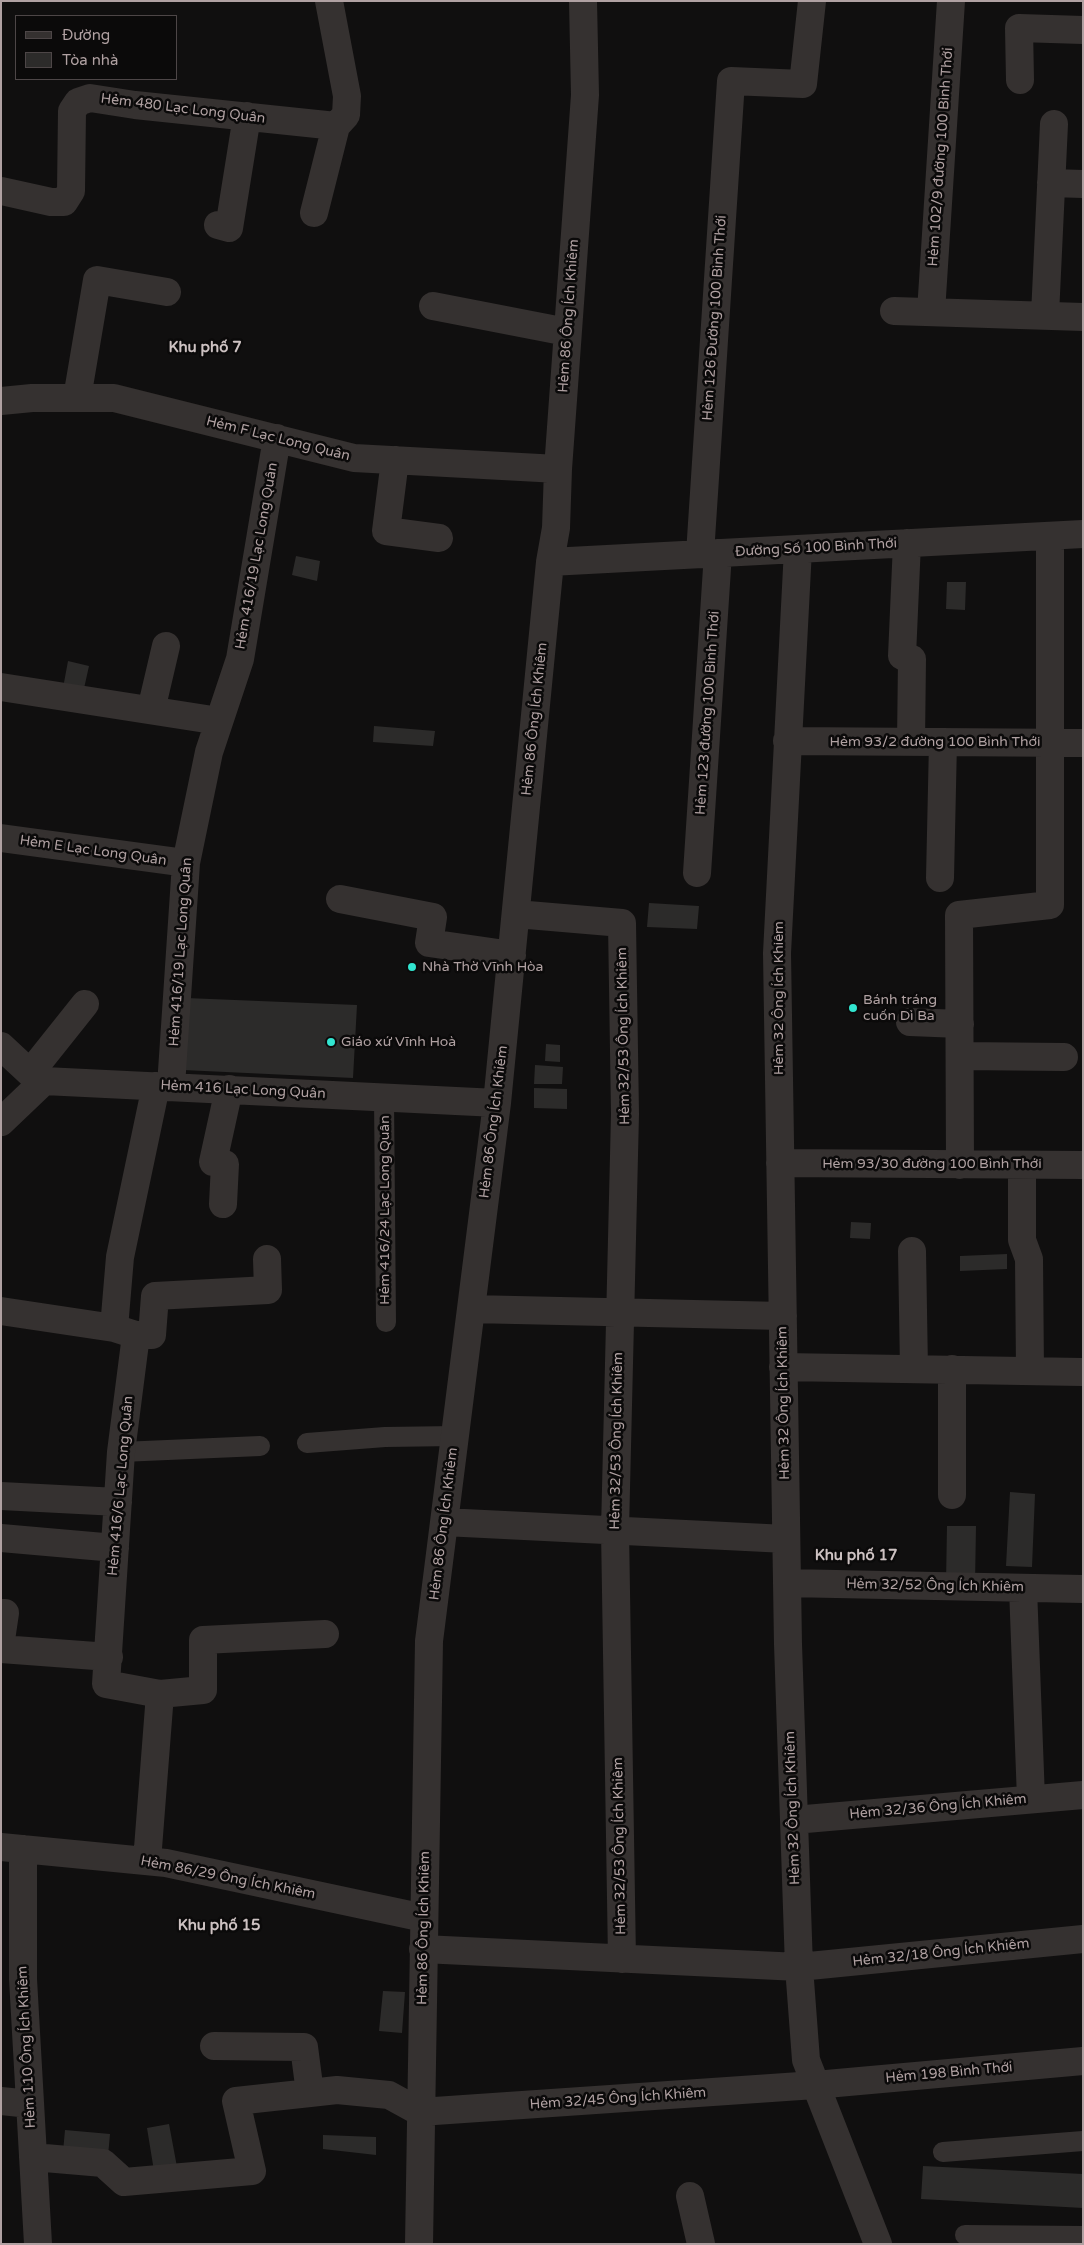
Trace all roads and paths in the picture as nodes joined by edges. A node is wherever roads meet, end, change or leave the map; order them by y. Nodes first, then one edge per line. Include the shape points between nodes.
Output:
1 (329, 1) edge
2 (583, 1) edge
3 (812, 1) edge
4 (951, 1) edge
5 (1083, 30) edge
6 (1020, 80) dead end
7 (247, 116) junction
8 (1054, 124) dead end
9 (336, 126) junction
10 (1051, 183) junction
11 (1083, 184) edge
12 (1, 191) edge
13 (314, 213) dead end
14 (218, 225) dead end
15 (167, 292) dead end
16 (432, 306) dead end
17 (894, 311) dead end
18 (931, 312) junction
19 (1045, 315) junction
20 (1083, 317) edge
21 (567, 332) junction
22 (76, 398) junction
23 (1, 401) edge
24 (277, 438) junction
25 (395, 460) junction
26 (558, 469) junction
27 (1083, 534) edge
28 (1050, 536) junction
29 (439, 538) dead end
30 (907, 543) junction
31 (798, 549) junction
32 (709, 554) junction
33 (550, 562) junction
34 (166, 646) dead end
35 (1, 687) edge
36 (151, 710) junction
37 (219, 721) junction
38 (787, 741) junction
39 (911, 742) junction
40 (943, 742) junction
41 (1052, 743) junction
42 (1083, 743) edge
43 (1, 838) edge
44 (186, 863) junction
45 (698, 873) dead end
46 (940, 878) dead end
47 (340, 898) dead end
48 (516, 914) junction
49 (512, 955) junction
50 (85, 1004) dead end
51 (910, 1022) dead end
52 (960, 1024) junction
53 (1, 1046) edge
54 (960, 1056) junction
55 (1064, 1057) dead end
56 (37, 1077) junction
57 (164, 1086) junction
58 (230, 1089) junction
59 (384, 1097) junction
60 (497, 1103) junction
61 (1, 1122) edge
62 (780, 1162) junction
63 (960, 1165) junction
64 (1022, 1165) junction
65 (1083, 1165) edge
66 (223, 1204) dead end
67 (912, 1251) dead end
68 (267, 1259) dead end
69 (471, 1309) junction
70 (1, 1310) edge
71 (621, 1312) junction
72 (783, 1316) junction
73 (386, 1322) dead end
74 (125, 1331) junction
75 (783, 1367) junction
76 (914, 1369) junction
77 (952, 1369) junction
78 (1030, 1371) junction
79 (1082, 1372) edge
80 (454, 1436) junction
81 (307, 1443) dead end
82 (260, 1446) dead end
83 (121, 1452) junction
84 (952, 1495) dead end
85 (1, 1496) edge
86 (118, 1502) junction
87 (444, 1522) junction
88 (615, 1530) junction
89 (1, 1538) edge
90 (786, 1539) junction
91 (115, 1548) junction
92 (787, 1583) junction
93 (1023, 1588) junction
94 (1083, 1590) edge
95 (1, 1613) edge
96 (325, 1634) dead end
97 (1, 1640) edge
98 (1, 1649) edge
99 (109, 1657) junction
100 (160, 1694) junction
101 (1083, 1794) edge
102 (1031, 1799) junction
103 (794, 1820) junction
104 (12, 1848) edge
105 (147, 1861) junction
106 (424, 1918) junction
107 (1083, 1938) edge
108 (423, 1949) junction
109 (622, 1959) junction
110 (799, 1967) junction
111 (214, 2046) dead end
112 (1083, 2062) edge
113 (815, 2085) junction
114 (310, 2093) junction
115 (1, 2101) edge
116 (30, 2104) junction
117 (420, 2112) junction
118 (1083, 2141) edge
119 (943, 2152) dead end
120 (33, 2157) junction
121 (690, 2196) dead end
122 (965, 2235) dead end
123 (1083, 2236) edge
124 (38, 2244) edge
125 (419, 2244) edge
126 (701, 2244) edge
127 (878, 2244) edge

1 - 9 street via 347,96 346,115
2 - 21 street, Hẻm 86 Ông Ích Khiêm via 585,95
3 - 32 street, Hẻm 126 Đường 100 Bình Thới via 803,84 730,81
4 - 18 street, Hẻm 102/9 đường 100 Bình Thới
5 - 6 street via 1019,28
7 - 9 street, Hẻm 480 Lạc Long Quân
7 - 12 street, Hẻm 480 Lạc Long Quân via 90,98 78,102 72,111 71,190 64,202
7 - 14 street via 229,228
8 - 10 street
9 - 13 street
10 - 11 street
10 - 19 street
15 - 22 street via 97,280
16 - 21 street
17 - 18 street
18 - 19 street
19 - 20 street
21 - 26 street, Hẻm 86 Ông Ích Khiêm
22 - 23 street, Hẻm F Lạc Long Quân
22 - 24 street, Hẻm F Lạc Long Quân via 114,398
24 - 25 street, Hẻm F Lạc Long Quân via 354,458
24 - 37 street, Hẻm 416/19 Lạc Long Quân via 240,659
25 - 26 street, Hẻm F Lạc Long Quân
25 - 29 street via 386,531
26 - 33 street, Hẻm 86 Ông Ích Khiêm via 556,528
27 - 28 street, Đường Số 100 Bình Thới
28 - 30 street, Đường Số 100 Bình Thới
28 - 41 street
30 - 31 street, Đường Số 100 Bình Thới
30 - 39 street via 902,656 912,659
31 - 32 street, Đường Số 100 Bình Thới
31 - 38 street, Hẻm 32 Ông Ích Khiêm
32 - 33 street, Đường Số 100 Bình Thới
32 - 45 street, Hẻm 123 đường 100 Bình Thới
33 - 48 street, Hẻm 86 Ông Ích Khiêm
34 - 36 street
35 - 36 street
36 - 37 street
37 - 44 street, Hẻm 416/19 Lạc Long Quân via 209,752
38 - 39 street, Hẻm 93/2 đường 100 Bình Thới
38 - 62 street, Hẻm 32 Ông Ích Khiêm via 777,953
39 - 40 street, Hẻm 93/2 đường 100 Bình Thới
40 - 41 street, Hẻm 93/2 đường 100 Bình Thới
40 - 46 street
41 - 42 street, Hẻm 93/2 đường 100 Bình Thới
41 - 52 street via 1050,905 959,915
43 - 44 street, Hẻm E Lạc Long Quân
44 - 57 street, Hẻm 416/19 Lạc Long Quân
47 - 49 street via 433,917 429,943
48 - 49 street, Hẻm 86 Ông Ích Khiêm
48 - 71 street, Hẻm 32/53 Ông Ích Khiêm via 622,923 625,1114
49 - 60 street, Hẻm 86 Ông Ích Khiêm
50 - 56 street
51 - 52 street
52 - 54 street
53 - 56 street
54 - 55 street
54 - 63 street
56 - 57 street, Hẻm 416 Lạc Long Quân
56 - 61 street
57 - 58 street, Hẻm 416 Lạc Long Quân
57 - 74 street, Hẻm 416/6 Lạc Long Quân via 120,1257
58 - 59 street, Hẻm 416 Lạc Long Quân
58 - 66 street via 213,1162 225,1164
59 - 60 street, Hẻm 416 Lạc Long Quân
59 - 73 lane, Hẻm 416/24 Lạc Long Quân
60 - 69 street, Hẻm 86 Ông Ích Khiêm
62 - 63 street, Hẻm 93/30 đường 100 Bình Thới
62 - 72 street, Hẻm 32 Ông Ích Khiêm
63 - 64 street, Hẻm 93/30 đường 100 Bình Thới
64 - 65 street, Hẻm 93/30 đường 100 Bình Thới
64 - 78 street via 1022,1240 1030,1259
67 - 76 street
68 - 74 street via 268,1290 155,1296 152,1335
69 - 71 street
69 - 80 street, Hẻm 86 Ông Ích Khiêm
70 - 74 street
71 - 72 street
71 - 88 street, Hẻm 32/53 Ông Ích Khiêm
72 - 75 street, Hẻm 32 Ông Ích Khiêm
74 - 83 street, Hẻm 416/6 Lạc Long Quân
75 - 76 street
75 - 90 street, Hẻm 32 Ông Ích Khiêm
76 - 77 street
77 - 78 street
77 - 84 street
78 - 79 street
80 - 81 lane
80 - 87 street, Hẻm 86 Ông Ích Khiêm
82 - 83 lane
83 - 86 street, Hẻm 416/6 Lạc Long Quân
85 - 86 street
86 - 91 street, Hẻm 416/6 Lạc Long Quân
87 - 88 street
87 - 106 street, Hẻm 86 Ông Ích Khiêm via 429,1641
88 - 90 street
88 - 109 street, Hẻm 32/53 Ông Ích Khiêm
89 - 91 street
90 - 92 street, Hẻm 32 Ông Ích Khiêm
91 - 99 street, Hẻm 416/6 Lạc Long Quân
92 - 93 street, Hẻm 32/52 Ông Ích Khiêm
92 - 103 street, Hẻm 32 Ông Ích Khiêm
93 - 94 street, Hẻm 32/52 Ông Ích Khiêm
93 - 102 street
95 - 97 street via 5,1613
96 - 100 street via 203,1640 203,1690
98 - 99 street
99 - 100 street, Hẻm 416/6 Lạc Long Quân via 106,1684
100 - 105 street
101 - 102 street, Hẻm 32/36 Ông Ích Khiêm
102 - 103 street, Hẻm 32/36 Ông Ích Khiêm
103 - 110 street, Hẻm 32 Ông Ích Khiêm
104 - 105 street, Hẻm 86/29 Ông Ích Khiêm
104 - 116 street, Hẻm 110 Ông Ích Khiêm
105 - 106 street, Hẻm 86/29 Ông Ích Khiêm
106 - 108 street, Hẻm 86 Ông Ích Khiêm
107 - 110 street, Hẻm 32/18 Ông Ích Khiêm
108 - 109 street
108 - 117 street, Hẻm 86 Ông Ích Khiêm
109 - 110 street
110 - 113 street, Hẻm 32 Ông Ích Khiêm via 806,2060
111 - 114 street via 304,2047
112 - 113 street, Hẻm 198 Bình Thới
113 - 117 street, Hẻm 32/45 Ông Ích Khiêm
113 - 127 street, Hẻm 32 Ông Ích Khiêm
114 - 117 street via 337,2090 389,2096
114 - 120 street via 236,2101 252,2171 124,2182 103,2163
115 - 116 street
116 - 120 street, Hẻm 110 Ông Ích Khiêm
117 - 125 street, Hẻm 86 Ông Ích Khiêm
118 - 119 lane
120 - 124 street, Hẻm 110 Ông Ích Khiêm
121 - 126 street
122 - 123 lane

